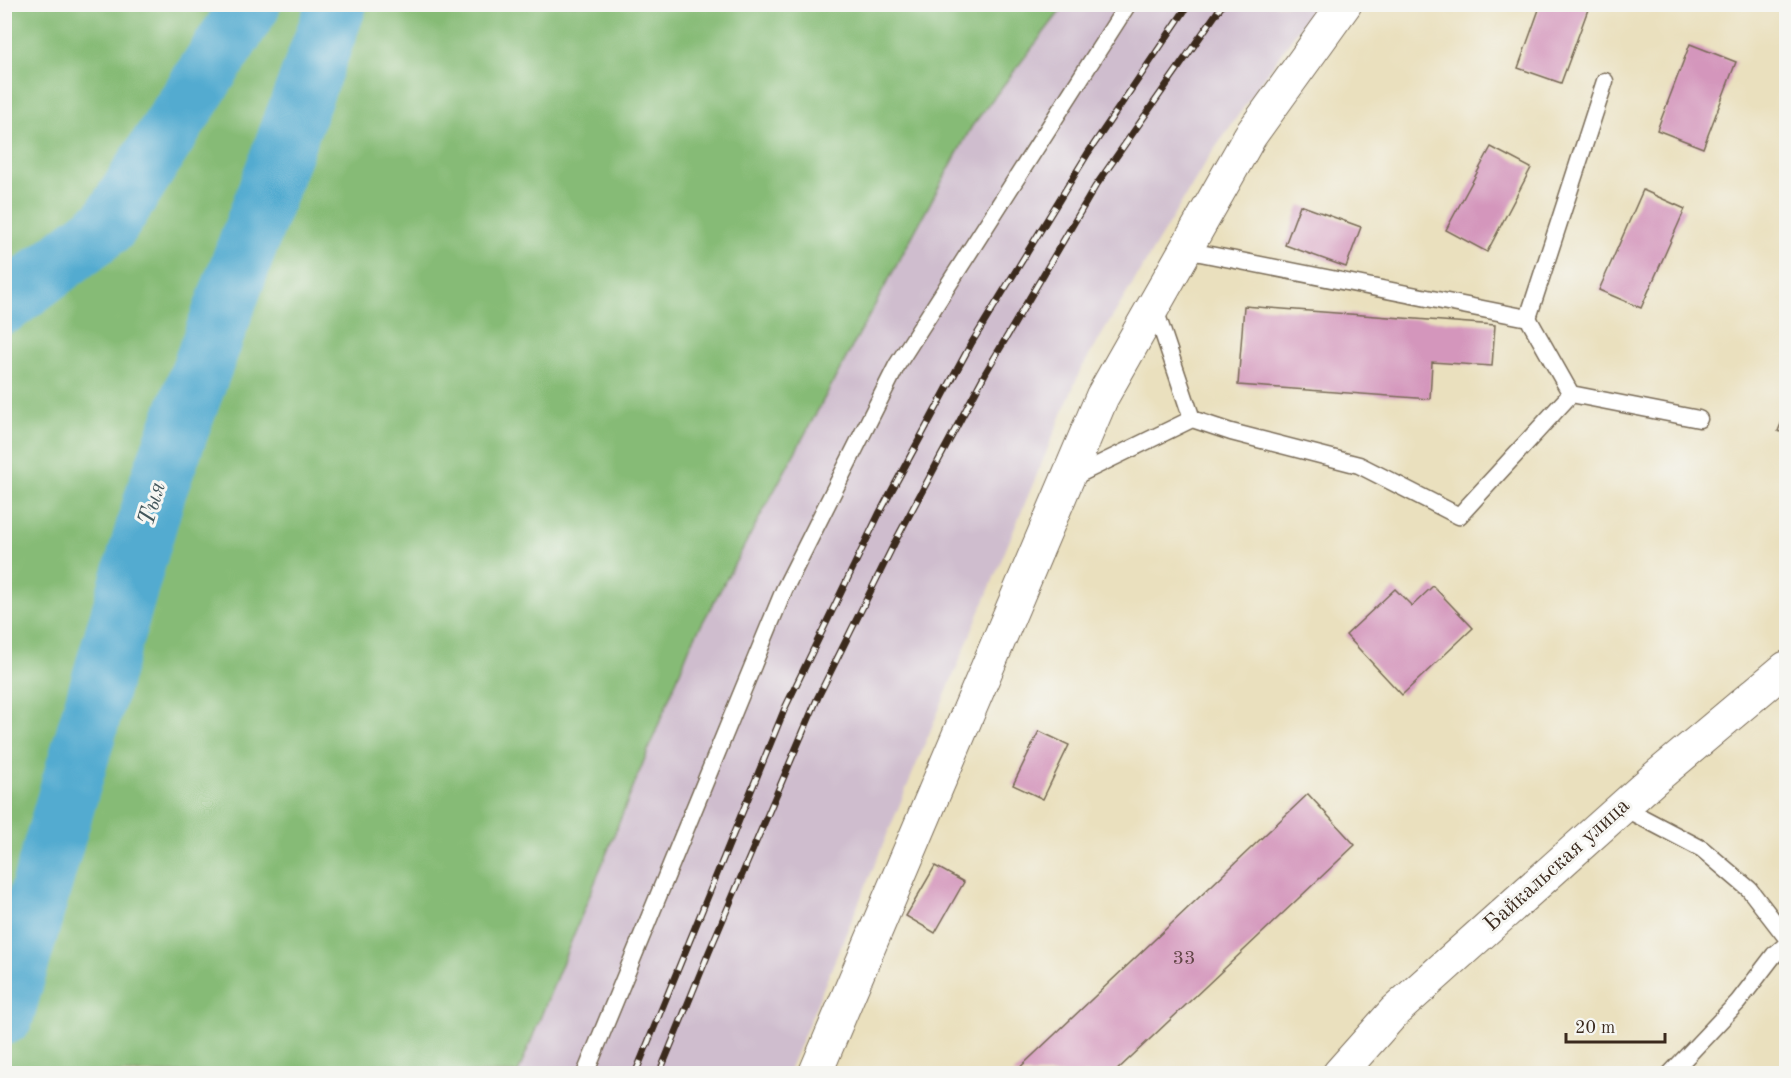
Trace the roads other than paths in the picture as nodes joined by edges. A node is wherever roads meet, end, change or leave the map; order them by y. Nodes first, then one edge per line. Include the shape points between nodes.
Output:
1 (1128, 4) edge
2 (1345, 4) edge
3 (1605, 81) dead end
4 (1185, 250) junction
5 (1154, 305) junction
6 (1528, 318) junction
7 (1571, 394) junction
8 (1192, 419) junction
9 (1699, 419) dead end
10 (1067, 481) junction
11 (1786, 668) edge
12 (1622, 807) junction
13 (1786, 937) edge
14 (1786, 945) edge
15 (585, 1074) edge
16 (815, 1074) edge
17 (1339, 1074) edge
18 (1670, 1074) edge

1 - 15 lane via 897,365 784,590
2 - 4 street via 1250,136
3 - 6 lane
4 - 5 street
4 - 6 lane
5 - 8 lane
5 - 10 street via 1102,398
6 - 7 lane
7 - 8 lane via 1459,516 1359,465
7 - 9 lane
8 - 10 lane
10 - 16 street
11 - 12 street, Байкальская улица
12 - 13 lane via 1702,849 1749,889
12 - 17 street, Байкальская улица via 1395,1011
14 - 18 lane

